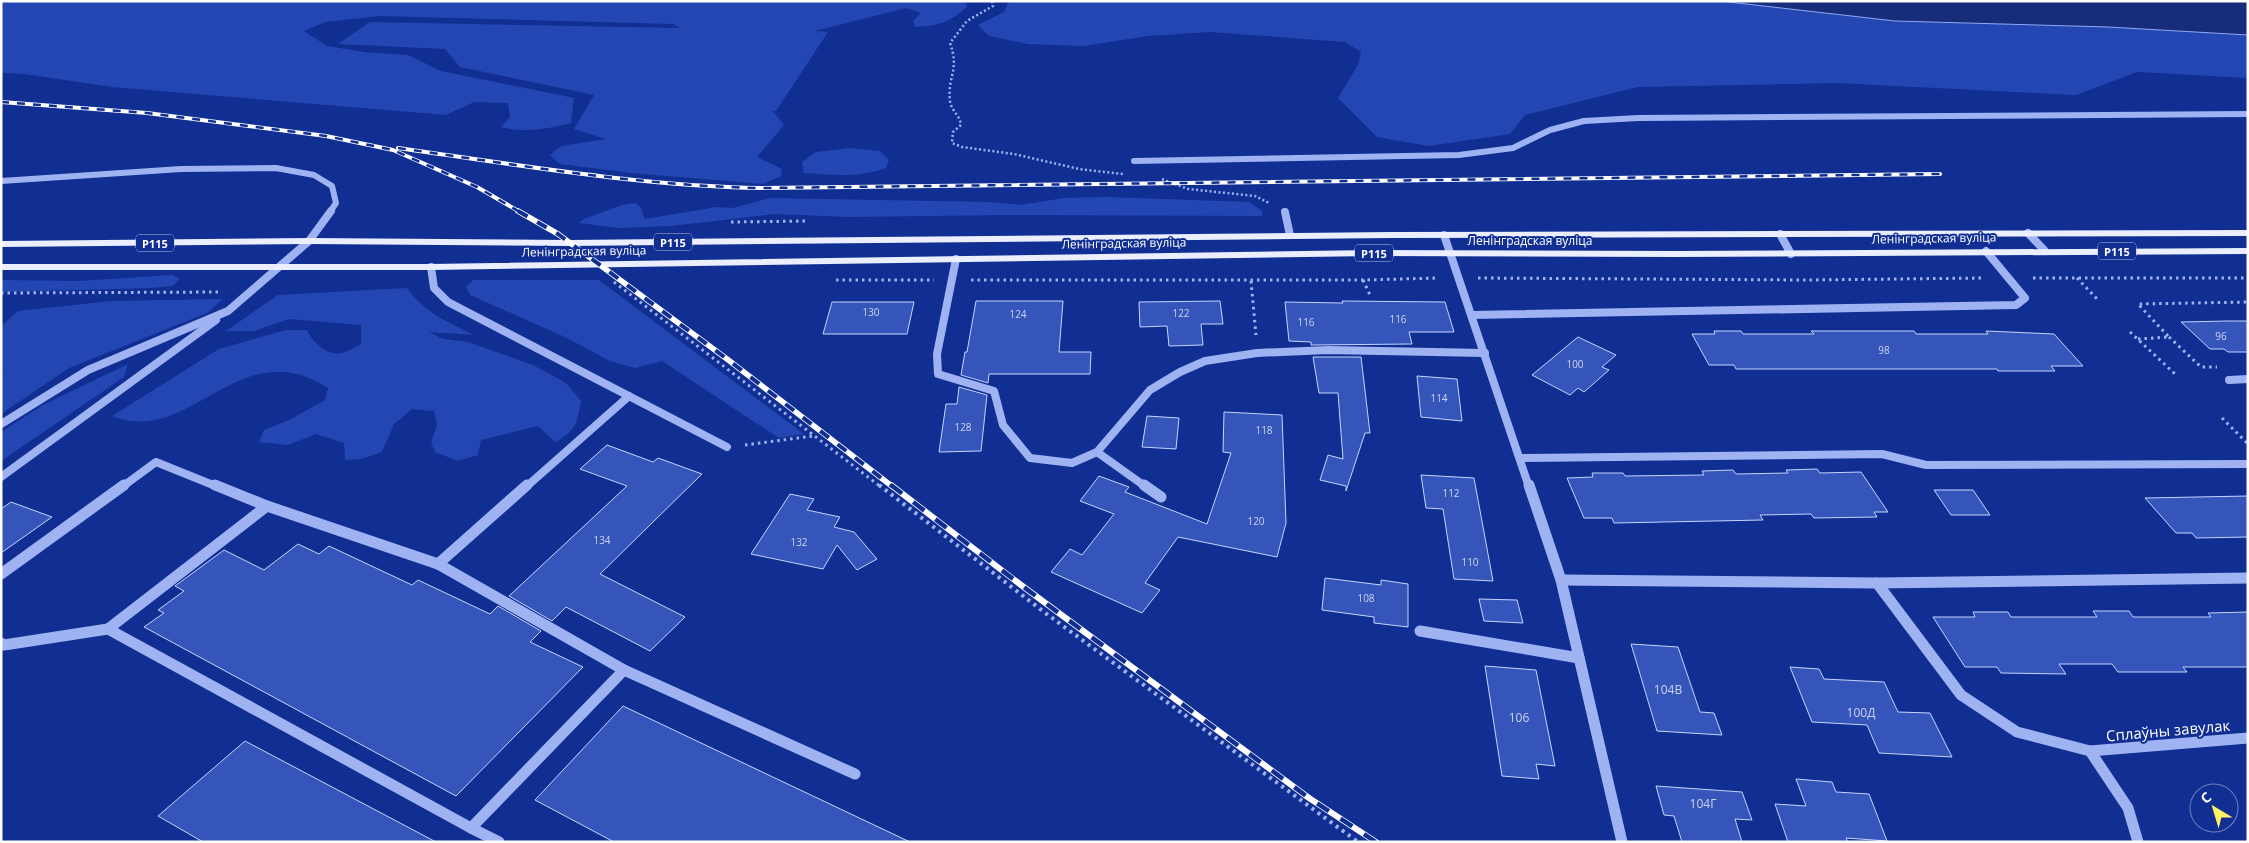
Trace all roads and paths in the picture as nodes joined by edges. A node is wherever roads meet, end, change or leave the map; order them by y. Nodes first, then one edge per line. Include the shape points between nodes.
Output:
1 (992, 1) edge
2 (2248, 114) edge
3 (1134, 161) dead end
4 (1125, 174) dead end
5 (1162, 179) dead end
6 (1, 181) edge
7 (1285, 212) joint
8 (2028, 233) junction
9 (2248, 233) edge
10 (1780, 234) junction
11 (1290, 235) junction
12 (1444, 235) junction
13 (308, 242) junction
14 (1, 244) edge
15 (2045, 251) junction
16 (2248, 251) edge
17 (1986, 252) junction
18 (1451, 253) junction
19 (1792, 254) junction
20 (956, 259) junction
21 (282, 266) junction
22 (431, 267) junction
23 (1, 268) edge
24 (609, 278) dead end
25 (1460, 278) junction
26 (2008, 278) junction
27 (2077, 278) junction
28 (2248, 278) edge
29 (834, 280) dead end
30 (952, 280) junction
31 (1363, 280) junction
32 (1250, 281) junction
33 (1, 293) edge
34 (250, 293) junction
35 (1370, 295) dead end
36 (2099, 301) dead end
37 (2248, 302) edge
38 (228, 312) junction
39 (1472, 315) junction
40 (2130, 332) dead end
41 (2169, 337) junction
42 (2138, 339) junction
43 (1257, 353) junction
44 (1485, 353) junction
45 (2220, 367) dead end
46 (2175, 374) dead end
47 (2248, 379) edge
48 (2229, 380) dead end
49 (629, 396) junction
50 (2222, 418) dead end
51 (1, 424) edge
52 (814, 436) junction
53 (2248, 444) edge
54 (727, 447) joint
55 (1097, 452) junction
56 (1520, 458) junction
57 (2248, 464) edge
58 (1, 477) edge
59 (1161, 497) dead end
60 (266, 506) junction
61 (438, 564) junction
62 (1, 574) edge
63 (2248, 578) edge
64 (1561, 580) junction
65 (1877, 583) junction
66 (108, 629) junction
67 (1420, 631) dead end
68 (1, 643) edge
69 (1579, 658) junction
70 (624, 670) junction
71 (2248, 738) edge
72 (2090, 752) junction
73 (855, 774) dead end
74 (471, 828) junction
75 (499, 842) edge
76 (1358, 842) edge
77 (1622, 842) edge
78 (2138, 842) edge

1 - 4 path via 993,6 967,20 950,43 955,61 949,81 950,105 961,125 954,129 952,143 1079,169
2 - 3 street via 1638,118 1584,121 1550,130 1513,148 1459,155
5 - 7 path via 1188,189 1254,196
6 - 13 street via 181,169 276,168 314,175 332,186 336,202
7 - 11 street
8 - 9 main road, Ленінградская вуліца / Р115
8 - 10 main road, Ленінградская вуліца / Р115
8 - 15 street
10 - 12 main road, Ленінградская вуліца / Р115
10 - 19 street
11 - 12 main road, Ленінградская вуліца / Р115
11 - 13 main road, Ленінградская вуліца / Р115 via 569,243
12 - 18 street
13 - 14 main road, Ленінградская вуліца / Р115
13 - 21 street
15 - 16 main road, Ленінградская вуліца / Р115
15 - 17 main road, Ленінградская вуліца / Р115
17 - 19 main road, Ленінградская вуліца / Р115
17 - 26 street
18 - 19 main road, Ленінградская вуліца / Р115
18 - 20 main road, Ленінградская вуліца / Р115
18 - 25 street
20 - 22 main road, Ленінградская вуліца / Р115
20 - 30 street
21 - 22 main road, Ленінградская вуліца / Р115
21 - 23 main road, Ленінградская вуліца / Р115
21 - 34 street
22 - 49 street via 434,288 448,302
24 - 52 path
25 - 26 path
25 - 31 path
25 - 39 street
26 - 27 path
26 - 39 street via 2026,298 2016,305
27 - 28 path
27 - 36 path
29 - 30 path
30 - 32 path
30 - 55 street via 937,354 938,374 994,392 1003,425 1030,458 1072,463
31 - 32 path
31 - 35 path
32 - 43 path
33 - 34 path
34 - 38 street
37 - 41 path via 2138,304
38 - 51 street via 88,370
38 - 58 street
39 - 44 street
40 - 42 path
41 - 42 path
41 - 45 path via 2201,367
42 - 46 path
43 - 44 street via 1328,350
43 - 55 street via 1205,361 1150,390
44 - 56 street
47 - 48 street
49 - 54 street
49 - 61 street
50 - 53 path
52 - 54 path
52 - 76 path via 1052,618
55 - 59 street
56 - 57 street via 1882,454 1926,465
56 - 64 street
60 - 61 street
60 - 62 street via 156,462
60 - 66 street
61 - 70 street
63 - 65 street
64 - 65 street
64 - 69 street
65 - 72 street via 1961,695 2017,732
66 - 68 street
66 - 74 street
67 - 69 street
69 - 77 street
70 - 73 street
70 - 74 street
71 - 72 street, Сплаўны завулак
72 - 78 street via 2128,808
74 - 75 street

